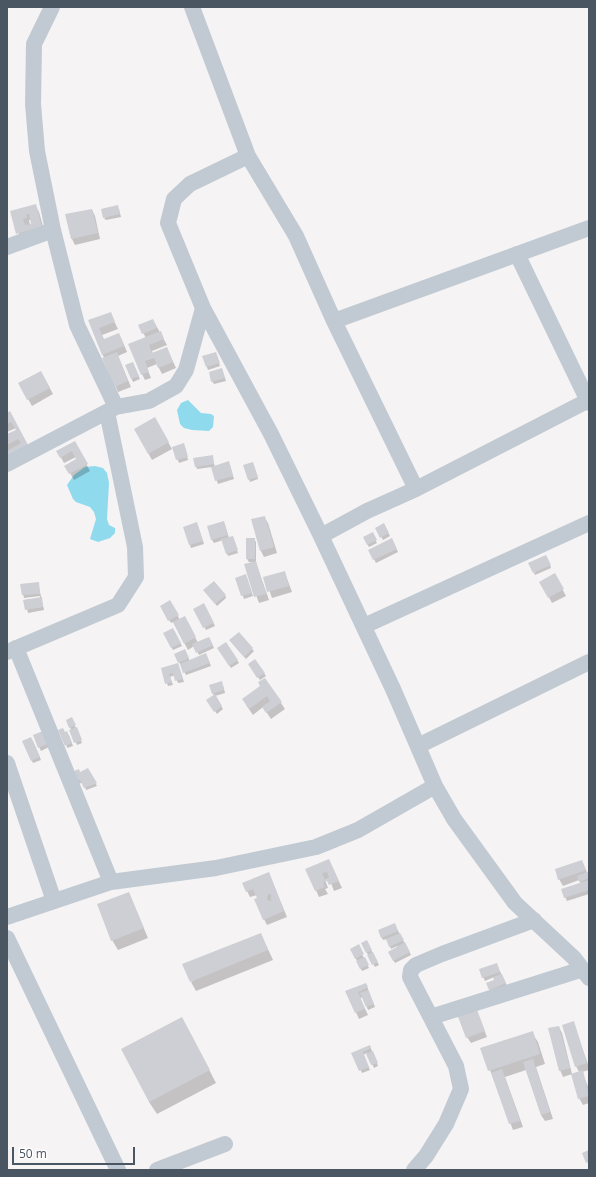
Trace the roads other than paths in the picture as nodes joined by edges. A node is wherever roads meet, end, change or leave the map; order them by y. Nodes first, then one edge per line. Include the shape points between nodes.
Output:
1 (52, 7) edge
2 (192, 7) edge
3 (248, 156) junction
4 (589, 228) edge
5 (53, 230) junction
6 (7, 247) edge
7 (517, 254) junction
8 (203, 308) junction
9 (334, 321) junction
10 (588, 402) edge
11 (111, 410) junction
12 (7, 464) edge
13 (416, 489) junction
14 (589, 523) edge
15 (321, 536) junction
16 (364, 626) junction
17 (11, 650) edge
18 (589, 662) edge
19 (418, 746) junction
20 (7, 763) edge
21 (435, 786) junction
22 (111, 882) junction
23 (54, 901) junction
24 (7, 918) edge
25 (534, 920) junction
26 (7, 938) edge
27 (586, 974) edge
28 (431, 1017) junction
29 (225, 1144) dead end
30 (118, 1170) edge
31 (157, 1170) edge
32 (414, 1170) edge

1 - 5 street via 34,44 33,104 37,151
2 - 3 street
3 - 8 street via 190,184 174,199 168,223
3 - 9 street via 296,236
4 - 7 street
5 - 6 street
5 - 11 street via 77,325
7 - 9 street
7 - 10 street
8 - 11 street via 186,370 176,386 149,401
8 - 15 street via 271,434
9 - 13 street
10 - 13 street
11 - 12 street
11 - 17 street via 135,547 136,577 118,605
13 - 15 street via 367,511
14 - 16 street
15 - 16 street
16 - 19 street
17 - 22 street
18 - 19 street
19 - 21 street
20 - 23 street
21 - 22 street via 358,830 316,847 216,868
21 - 25 street via 454,819 510,896
22 - 23 street
23 - 24 street
25 - 27 street via 574,958
25 - 28 street via 416,965 411,970 410,977
26 - 30 street
27 - 28 street
28 - 32 street via 456,1066 461,1089 446,1124
29 - 31 street

